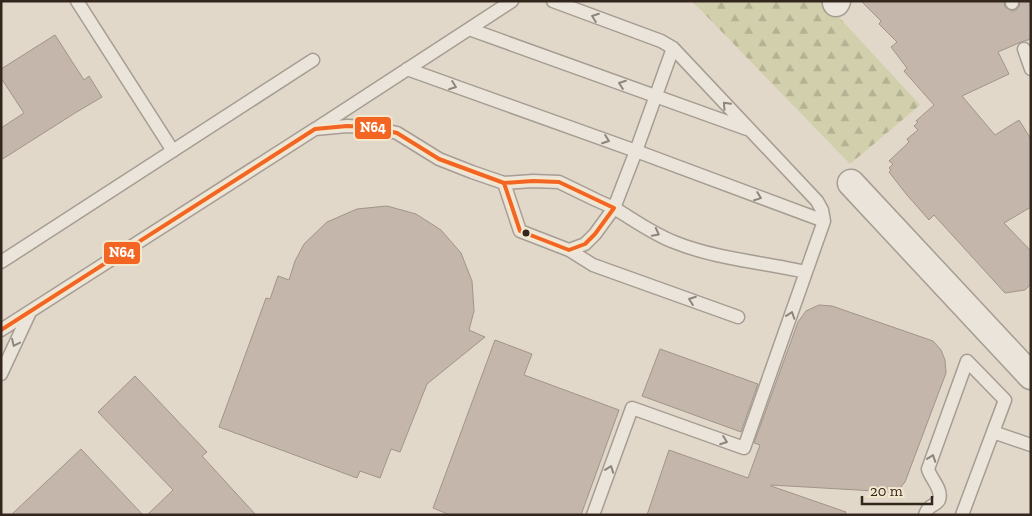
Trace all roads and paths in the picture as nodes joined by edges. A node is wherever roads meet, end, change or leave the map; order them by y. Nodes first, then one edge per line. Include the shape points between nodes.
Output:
1 (77, 1) edge
2 (512, 1) edge
3 (553, 1) edge
4 (469, 29) junction
5 (673, 48) junction
6 (1024, 49) dead end
7 (313, 60) dead end
8 (407, 69) junction
9 (1031, 69) edge
10 (656, 96) junction
11 (315, 129) junction
12 (750, 130) junction
13 (172, 151) junction
14 (636, 151) junction
15 (504, 183) junction
16 (850, 183) dead end
17 (614, 208) junction
18 (824, 222) junction
19 (569, 250) junction
20 (1, 262) edge
21 (806, 272) junction
22 (30, 312) junction
23 (738, 317) dead end
24 (1, 330) edge
25 (1, 374) edge
26 (1031, 376) edge
27 (993, 432) junction
28 (1031, 445) edge
29 (593, 515) edge
30 (925, 515) edge
31 (962, 515) edge

1 - 13 lane
2 - 4 lane
5 -> 3 lane
4 - 8 lane
10 -> 4 lane
5 - 10 lane
12 -> 5 lane
6 - 9 lane
7 - 13 lane
8 - 11 lane
8 -> 14 lane
10 - 12 lane
10 - 14 lane
11 - 15 lane via 370,127 397,133 439,159
11 - 22 lane
12 - 18 lane via 817,202
13 - 20 lane
14 - 17 lane
14 -> 18 lane
15 - 17 lane via 559,182
15 - 19 lane via 520,231
16 - 26 street
17 - 19 lane via 596,234 585,244
17 -> 21 lane via 674,242 714,254
18 - 21 lane
23 -> 19 lane via 593,264
29 -> 21 lane via 632,408 744,448
22 - 24 lane
22 -> 25 lane
27 - 28 lane
30 -> 27 lane via 939,499 939,491 928,469 967,361 1005,400
27 - 31 lane

